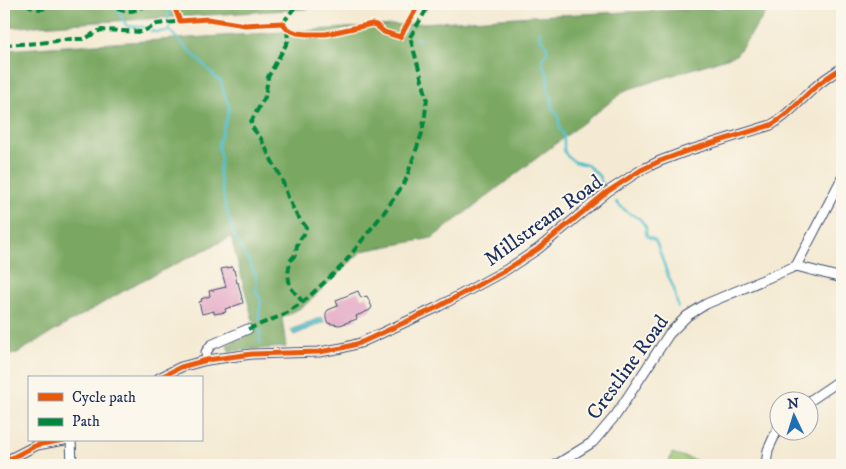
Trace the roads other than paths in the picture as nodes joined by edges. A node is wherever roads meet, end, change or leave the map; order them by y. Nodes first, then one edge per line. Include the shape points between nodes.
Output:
1 (842, 68) edge
2 (842, 178) edge
3 (796, 266) junction
4 (842, 278) edge
5 (248, 329) dead end
6 (207, 360) junction
7 (163, 376) edge
8 (842, 378) edge
9 (818, 395) edge
10 (53, 442) edge
11 (71, 442) edge
12 (772, 442) edge
13 (4, 462) edge
14 (72, 465) edge
15 (556, 465) edge
16 (766, 465) edge

1 - 6 street, Millstream Road via 813,88 779,121 678,154 641,170 607,192 558,234 506,270 391,330 331,351 252,354
2 - 3 street
3 - 4 street
3 - 15 street, Crestline Road via 715,300 687,316 660,345 611,422 593,442
5 - 6 street via 211,345 206,352
6 - 7 street, Millstream Road
8 - 9 street
10 - 13 street via 36,445
11 - 14 street
12 - 16 street

